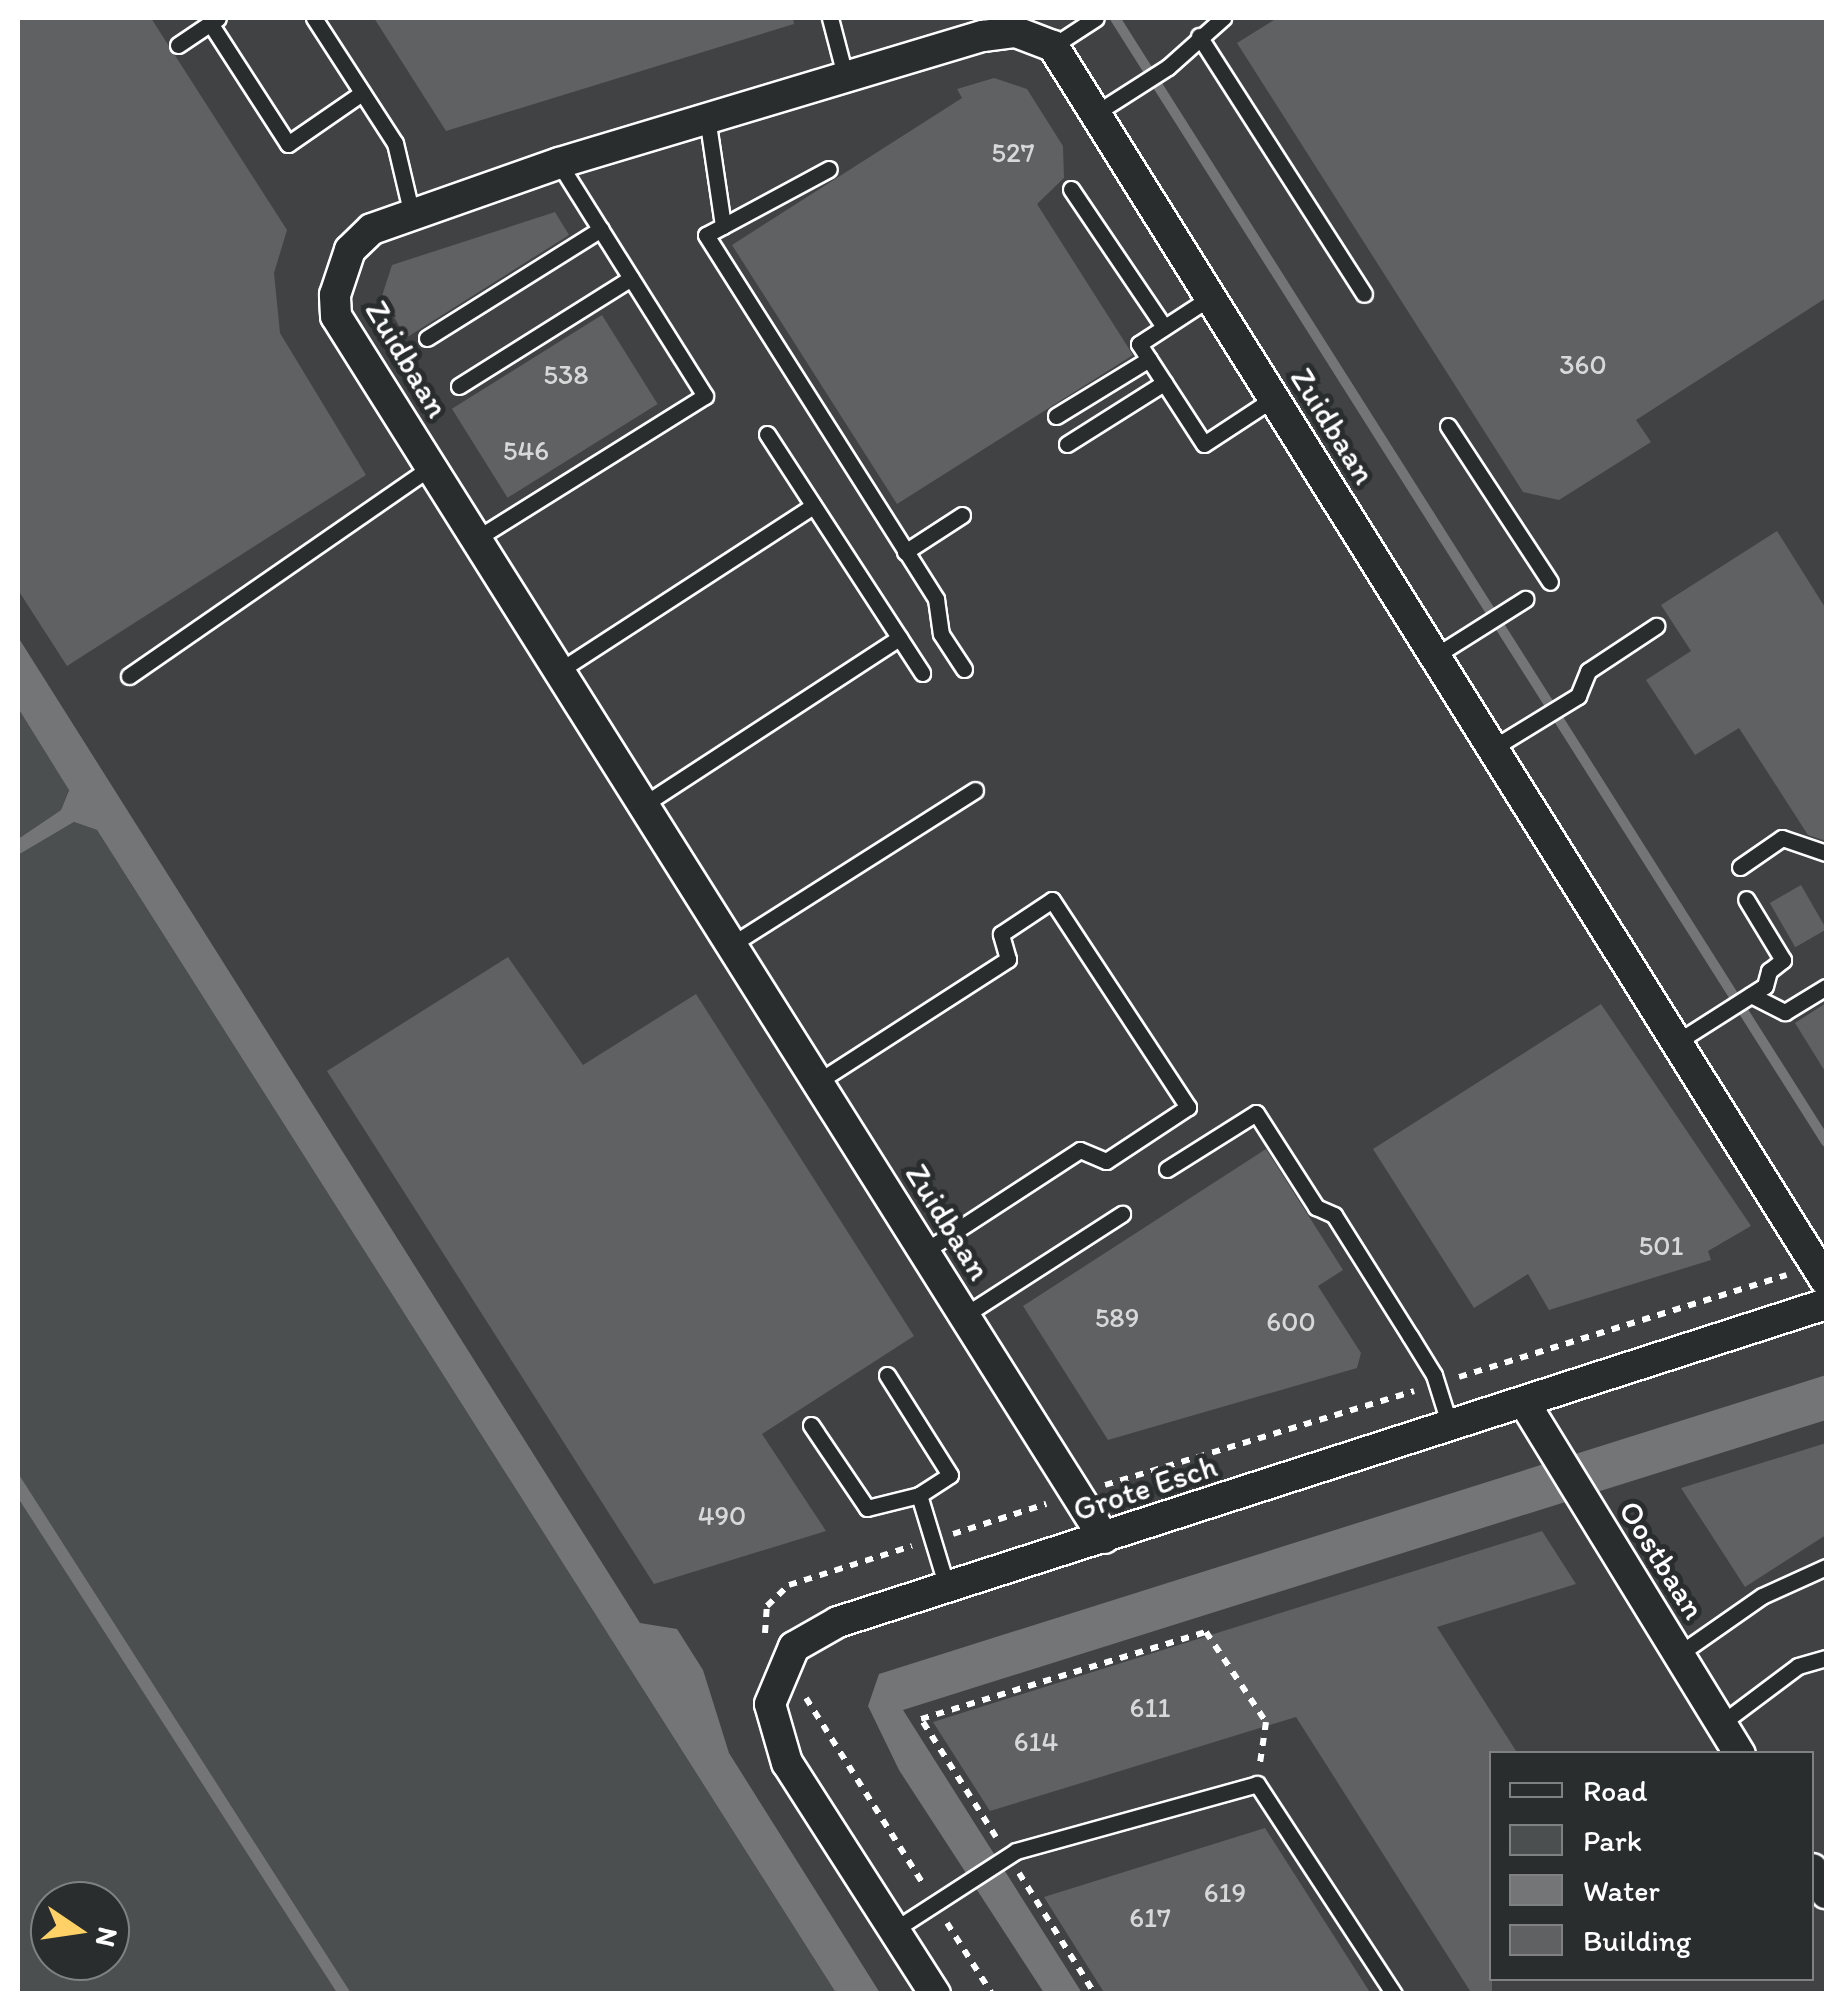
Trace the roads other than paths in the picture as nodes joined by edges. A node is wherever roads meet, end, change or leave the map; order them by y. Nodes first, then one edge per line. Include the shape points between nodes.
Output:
1 (314, 18) edge
2 (830, 18) edge
3 (1096, 18) edge
4 (1223, 18) edge
5 (214, 20) edge
6 (1199, 36) junction
7 (178, 45) dead end
8 (1053, 46) junction
9 (846, 75) junction
10 (362, 93) junction
11 (1096, 113) junction
12 (707, 117) junction
13 (559, 163) junction
14 (829, 168) dead end
15 (1071, 188) dead end
16 (412, 215) junction
17 (723, 226) junction
18 (601, 230) junction
19 (632, 278) junction
20 (1364, 294) dead end
21 (1211, 297) junction
22 (1164, 328) junction
23 (427, 338) dead end
24 (1148, 359) junction
25 (1164, 383) junction
26 (459, 386) dead end
27 (1274, 398) junction
28 (1056, 416) dead end
29 (1448, 426) dead end
30 (767, 434) dead end
31 (1067, 444) dead end
32 (431, 468) junction
33 (813, 506) junction
34 (962, 515) dead end
35 (476, 539) junction
36 (906, 552) junction
37 (1550, 582) dead end
38 (1525, 599) dead end
39 (1656, 626) dead end
40 (900, 638) junction
41 (1435, 656) junction
42 (964, 669) dead end
43 (559, 671) junction
44 (922, 673) dead end
45 (129, 676) dead end
46 (1493, 748) junction
47 (975, 790) dead end
48 (643, 805) junction
49 (1826, 853) edge
50 (1740, 867) dead end
51 (1746, 899) dead end
52 (731, 944) junction
53 (1826, 987) edge
54 (1751, 996) junction
55 (1677, 1042) junction
56 (819, 1081) junction
57 (1167, 1169) dead end
58 (1122, 1214) dead end
59 (925, 1251) junction
60 (1826, 1281) edge
61 (1826, 1304) edge
62 (965, 1315) junction
63 (887, 1376) dead end
64 (1524, 1402) junction
65 (811, 1425) dead end
66 (1450, 1426) junction
67 (919, 1495) junction
68 (1104, 1538) junction
69 (1826, 1567) edge
70 (946, 1588) junction
71 (1679, 1654) junction
72 (1826, 1658) edge
73 (1722, 1723) junction
74 (1738, 1751) edge
75 (894, 1930) junction
76 (935, 1994) edge
77 (1394, 1994) edge

1 - 10 lane
2 - 9 lane
3 - 8 lane
4 - 6 lane
5 - 7 lane
5 - 10 lane via 288,144
6 - 11 lane via 1168,67
6 - 20 lane
8 - 9 street, Zuidbaan via 1031,34 992,33
8 - 11 street, Zuidbaan
9 - 12 street, Zuidbaan
10 - 16 lane via 395,144
11 - 21 street, Zuidbaan
12 - 13 street, Zuidbaan
12 - 17 lane
13 - 16 street, Zuidbaan
13 - 18 lane
14 - 17 lane
15 - 22 lane
16 - 32 street, Zuidbaan via 372,229 350,250 335,294 336,316
17 - 36 lane via 706,235
18 - 19 lane
18 - 23 lane, Zuidbaan
19 - 26 lane, Zuidbaan
19 - 35 lane via 704,396
21 - 22 lane
21 - 27 street, Zuidbaan
22 - 24 lane via 1138,344
24 - 25 lane
24 - 28 lane
25 - 27 lane via 1204,444
25 - 31 lane
27 - 41 street, Zuidbaan
29 - 37 lane
30 - 33 lane
32 - 35 street, Zuidbaan
32 - 45 lane
33 - 40 lane
33 - 43 lane
34 - 36 lane
35 - 43 street, Zuidbaan
36 - 42 lane via 936,599 941,634
38 - 41 lane
39 - 46 lane via 1588,671 1578,696
40 - 44 lane
40 - 48 lane
41 - 46 street, Zuidbaan
43 - 48 street, Zuidbaan
46 - 55 street, Zuidbaan
47 - 52 lane
48 - 52 street, Zuidbaan
49 - 50 lane via 1782,838
51 - 54 lane via 1783,960
52 - 56 street, Zuidbaan
53 - 54 lane via 1785,1012
54 - 55 lane
55 - 60 street, Zuidbaan
56 - 59 street, Zuidbaan
56 - 59 lane via 1008,959 1001,934 1052,900 1188,1108 1106,1161 1080,1150
57 - 66 lane via 1256,1113 1316,1206 1334,1215 1410,1336 1434,1375
58 - 62 lane
59 - 62 street, Zuidbaan
61 - 64 street, Grote Esch
62 - 68 street, Zuidbaan
63 - 67 lane via 950,1476
64 - 66 street, Grote Esch
64 - 71 street, Oostbaan
65 - 67 lane via 868,1508
66 - 68 street, Grote Esch
67 - 70 lane
68 - 70 street, Grote Esch
69 - 71 lane via 1762,1596
70 - 75 street, Grote Esch via 838,1622 794,1647 770,1704 788,1763
71 - 73 street, Oostbaan
72 - 73 lane via 1798,1666
73 - 74 street, Oostbaan
75 - 76 street, Grote Esch
75 - 77 lane via 1005,1858 1257,1784

